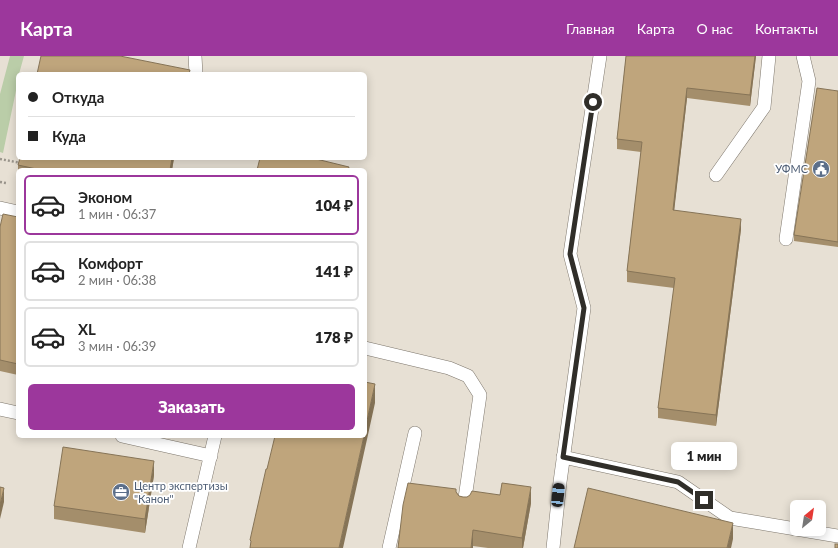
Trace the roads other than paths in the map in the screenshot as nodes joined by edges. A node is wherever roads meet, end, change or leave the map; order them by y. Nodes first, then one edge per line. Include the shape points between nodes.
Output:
1 (195, 56) edge
2 (600, 56) edge
3 (769, 56) edge
4 (803, 56) edge
5 (196, 72) edge
6 (716, 175) dead end
7 (0, 208) edge
8 (16, 212) edge
9 (786, 239) dead end
10 (367, 348) edge
11 (0, 409) edge
12 (16, 413) edge
13 (415, 433) dead end
14 (131, 438) edge
15 (216, 438) edge
16 (211, 456) junction
17 (563, 457) junction
18 (464, 505) edge
19 (838, 536) edge
20 (189, 548) edge
21 (389, 548) edge
22 (553, 548) edge

1 - 5 lane
2 - 17 lane via 570,254 584,308
3 - 6 lane via 764,107
4 - 9 lane via 809,81
7 - 8 lane
10 - 18 lane via 449,368 468,376 480,395
11 - 12 lane
13 - 21 lane
14 - 16 lane
15 - 16 lane
16 - 20 lane
17 - 19 lane via 678,482 730,518
17 - 22 lane

